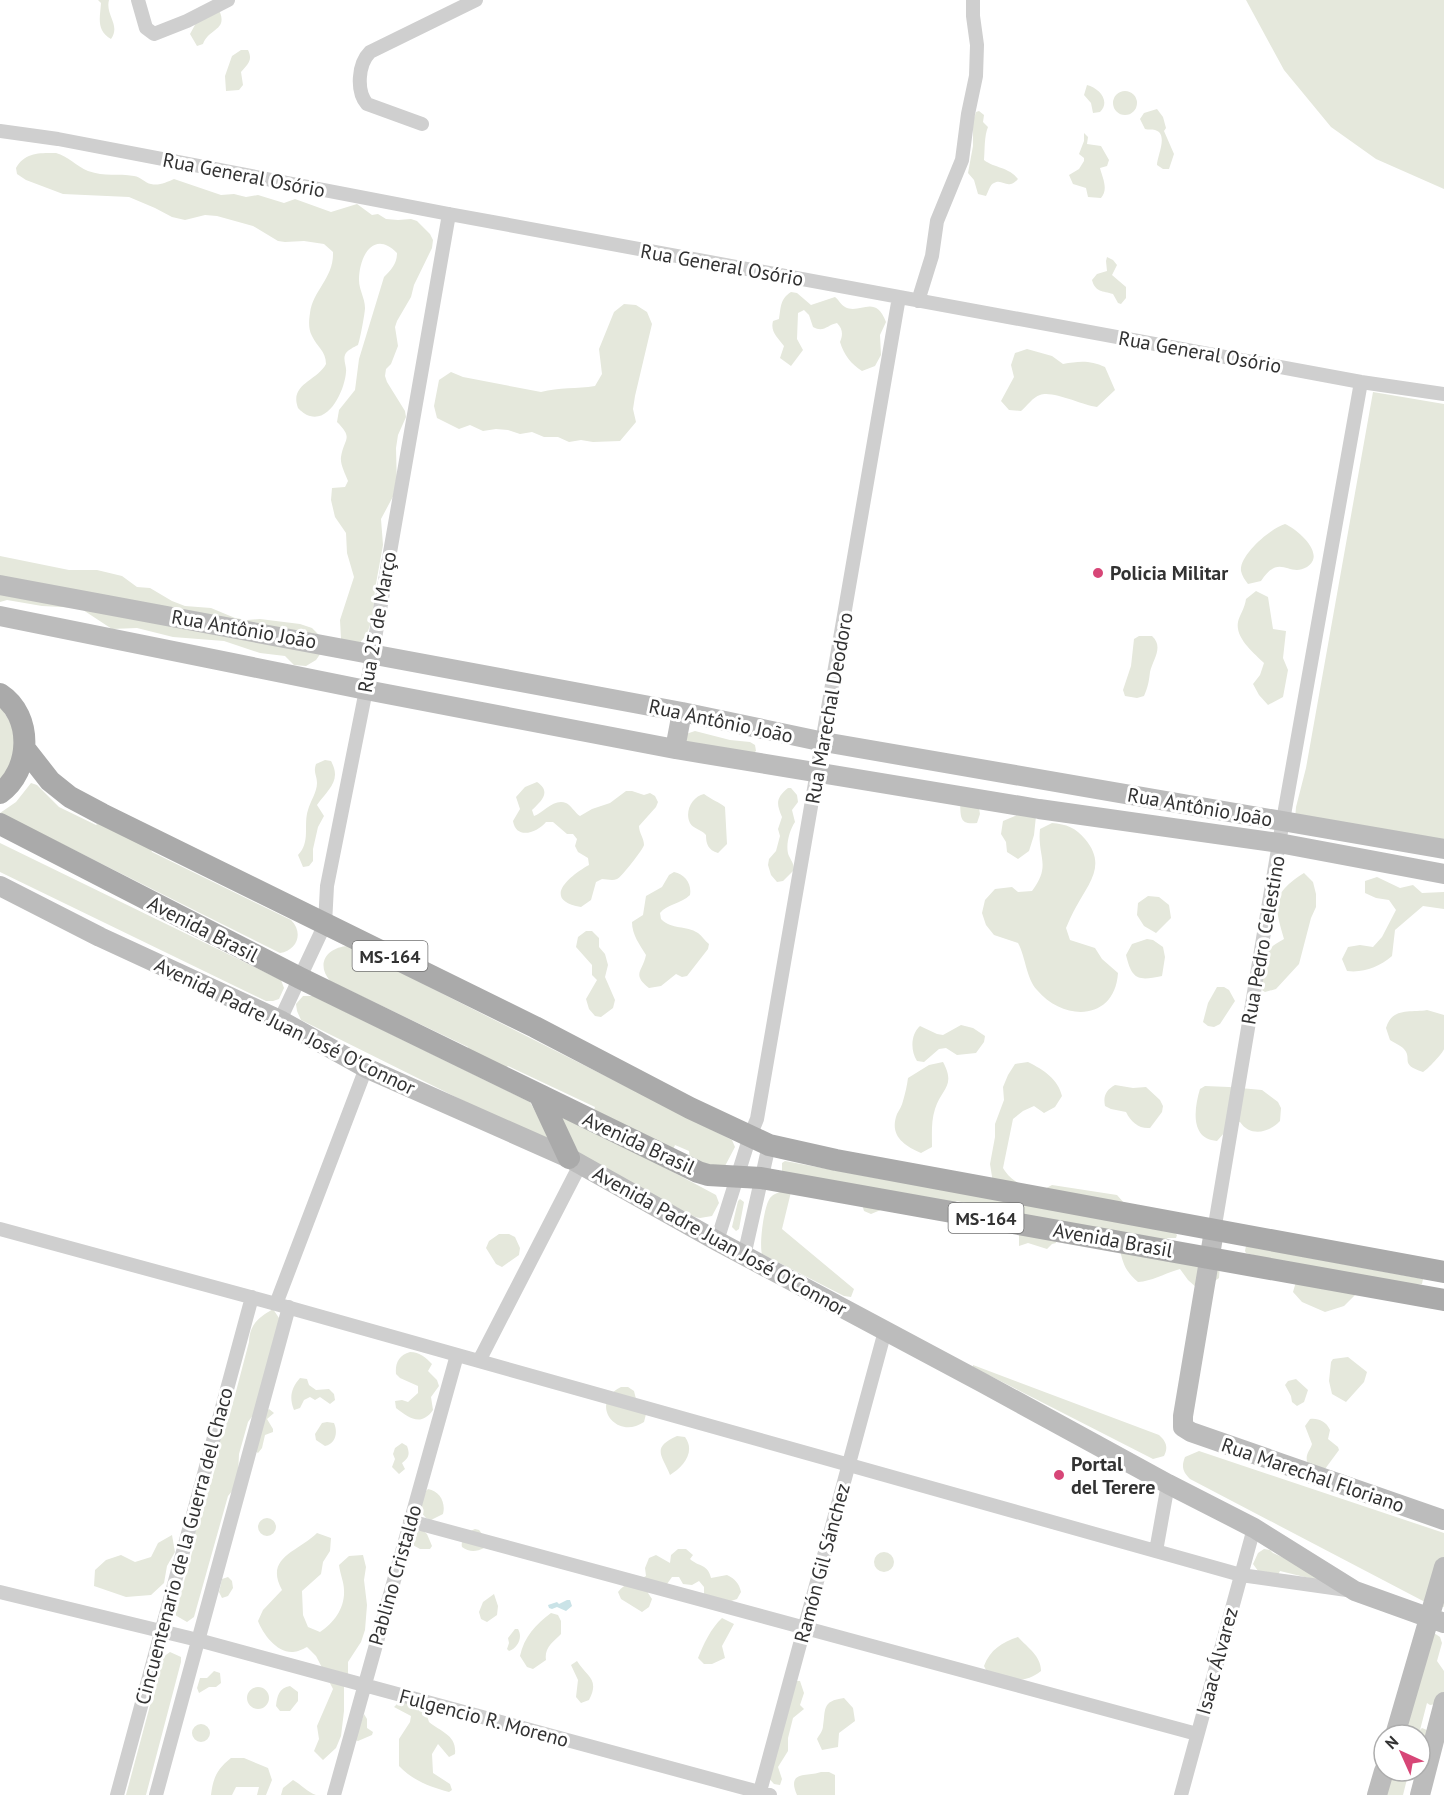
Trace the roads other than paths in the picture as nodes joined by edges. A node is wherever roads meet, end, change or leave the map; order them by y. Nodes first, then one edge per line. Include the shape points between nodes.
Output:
1 (138, 0) edge
2 (228, 0) edge
3 (476, 0) edge
4 (973, 0) edge
5 (422, 124) dead end
6 (0, 131) edge
7 (449, 214) junction
8 (899, 297) junction
9 (918, 301) junction
10 (1362, 382) junction
11 (1444, 394) edge
12 (0, 585) edge
13 (0, 616) edge
14 (371, 653) junction
15 (366, 690) junction
16 (1, 692) edge
17 (682, 712) junction
18 (824, 742) junction
19 (675, 748) junction
20 (25, 749) junction
21 (817, 773) junction
22 (1042, 781) junction
23 (0, 793) edge
24 (1039, 809) junction
25 (1283, 821) junction
26 (0, 824) edge
27 (1279, 843) junction
28 (1444, 849) edge
29 (1444, 874) edge
30 (0, 886) edge
31 (325, 924) junction
32 (300, 978) junction
33 (280, 1020) junction
34 (366, 1068) junction
35 (540, 1096) junction
36 (759, 1133) junction
37 (575, 1161) junction
38 (736, 1178) junction
39 (761, 1178) junction
40 (0, 1229) edge
41 (1214, 1231) junction
42 (717, 1241) junction
43 (744, 1256) junction
44 (1210, 1257) junction
45 (1444, 1272) edge
46 (252, 1298) junction
47 (1444, 1300) edge
48 (283, 1305) junction
49 (885, 1331) junction
50 (457, 1355) junction
51 (479, 1361) junction
52 (1184, 1427) joint
53 (849, 1465) junction
54 (1168, 1484) junction
55 (1444, 1520) edge
56 (410, 1521) junction
57 (1254, 1528) junction
58 (1156, 1551) junction
59 (1444, 1567) edge
60 (1241, 1575) junction
61 (1356, 1591) junction
62 (0, 1592) edge
63 (1437, 1621) edge
64 (804, 1628) junction
65 (161, 1631) junction
66 (198, 1640) junction
67 (364, 1685) junction
68 (1444, 1702) edge
69 (1399, 1723) edge
70 (1197, 1734) junction
71 (763, 1794) edge
72 (117, 1795) edge
73 (156, 1795) edge
74 (334, 1795) edge
75 (1181, 1795) edge
76 (1420, 1795) edge

1 - 2 street via 146,28 154,34
3 - 5 street via 370,52 364,59 361,97 367,104
4 - 9 street via 976,76 962,160 937,221 932,256
6 - 7 street, Rua General Osório
7 - 8 street, Rua General Osório
7 - 14 street, Rua 25 de Março
8 - 9 street, Rua General Osório
8 - 18 street, Rua Marechal Deodoro
9 - 10 street, Rua General Osório
10 - 11 street, Rua General Osório
10 - 25 street, Rua Pedro Celestino
12 - 14 main road, Rua Antônio João
13 - 15 main road, Rua Antônio João
14 - 15 street, Rua 25 de Março
14 - 17 main road, Rua Antônio João
15 - 19 main road, Rua Antônio João
15 - 31 street, Rua 25 de Março via 327,885
16 - 20 main road, MS-164 via 21,720
17 - 18 main road, Rua Antônio João
17 - 19 main road
18 - 21 street, Rua Marechal Deodoro
18 - 22 main road, Rua Antônio João
19 - 21 main road, Rua Antônio João
20 - 23 main road via 19,770
20 - 31 main road, Avenida Brasil / MS-164 via 50,781 70,797
21 - 24 main road, Rua Antônio João
21 - 36 street, Rua Marechal Deodoro
22 - 24 main road
22 - 25 main road, Rua Antônio João
24 - 27 main road, Rua Antônio João
25 - 27 street, Rua Pedro Celestino
25 - 28 main road, Rua Antônio João
26 - 32 main road, Avenida Brasil / MS-164
27 - 29 main road, Rua Antônio João
27 - 41 street, Rua Pedro Celestino
30 - 33 main road, Avenida Padre Juan José O'Connor
31 - 32 street, Rua 25 de Março
31 - 36 main road, Avenida Brasil / MS-164 via 690,1108
32 - 33 street, Rua 25 de Março
32 - 35 main road, Avenida Brasil / MS-164
33 - 34 main road, Avenida Padre Juan José O'Connor
34 - 37 main road, Avenida Padre Juan José O'Connor
34 - 48 street, Cincuentenario de la Guerra del Chaco
35 - 37 main road
35 - 38 main road, Avenida Brasil / MS-164 via 698,1172
36 - 38 street, Rua Marechal Deodoro
36 - 39 street, Rua Marechal Deodoro
36 - 41 main road, Avenida Brasil / MS-164 via 836,1160
37 - 42 main road, Avenida Padre Juan José O'Connor
37 - 51 street
38 - 39 main road, Avenida Brasil / MS-164
38 - 42 street, Rua Marechal Deodoro
39 - 43 street, Rua Marechal Deodoro
39 - 44 main road, Avenida Brasil / MS-164
40 - 46 street
41 - 44 main road, Rua Pedro Celestino
41 - 45 main road, Avenida Brasil / MS-164
42 - 43 main road, Avenida Padre Juan José O'Connor
43 - 49 main road, Avenida Padre Juan José O'Connor
44 - 47 main road, Avenida Brasil / MS-164
44 - 52 main road, Rua Pedro Celestino
46 - 48 street
46 - 65 street, Cincuentenario de la Guerra del Chaco
48 - 50 street
48 - 66 street, Cincuentenario de la Guerra del Chaco
49 - 53 street, Ramón Gil Sánchez
49 - 54 main road, Avenida Padre Juan José O'Connor
50 - 51 street
50 - 56 street, Pablino Cristaldo
51 - 53 street
52 - 55 main road, Rua Marechal Floriano
53 - 58 street
53 - 64 street, Ramón Gil Sánchez
54 - 57 main road, Avenida Padre Juan José O'Connor
54 - 58 street
56 - 64 street
56 - 67 street, Pablino Cristaldo
57 - 60 street, Isaac Álvarez
57 - 61 main road, Avenida Padre Juan José O'Connor
58 - 60 street
59 - 63 main road
60 - 61 street
60 - 70 street, Isaac Álvarez
61 - 63 main road, Avenida Padre Juan José O'Connor
62 - 65 street, Fulgencio R. Moreno
63 - 69 main road
64 - 70 street
64 - 71 street, Ramón Gil Sánchez
65 - 66 street, Fulgencio R. Moreno
65 - 72 street, Cincuentenario de la Guerra del Chaco
66 - 67 street, Fulgencio R. Moreno
66 - 73 street, Cincuentenario de la Guerra del Chaco
67 - 71 street, Fulgencio R. Moreno
67 - 74 street, Pablino Cristaldo
68 - 76 main road
70 - 75 street, Isaac Álvarez

